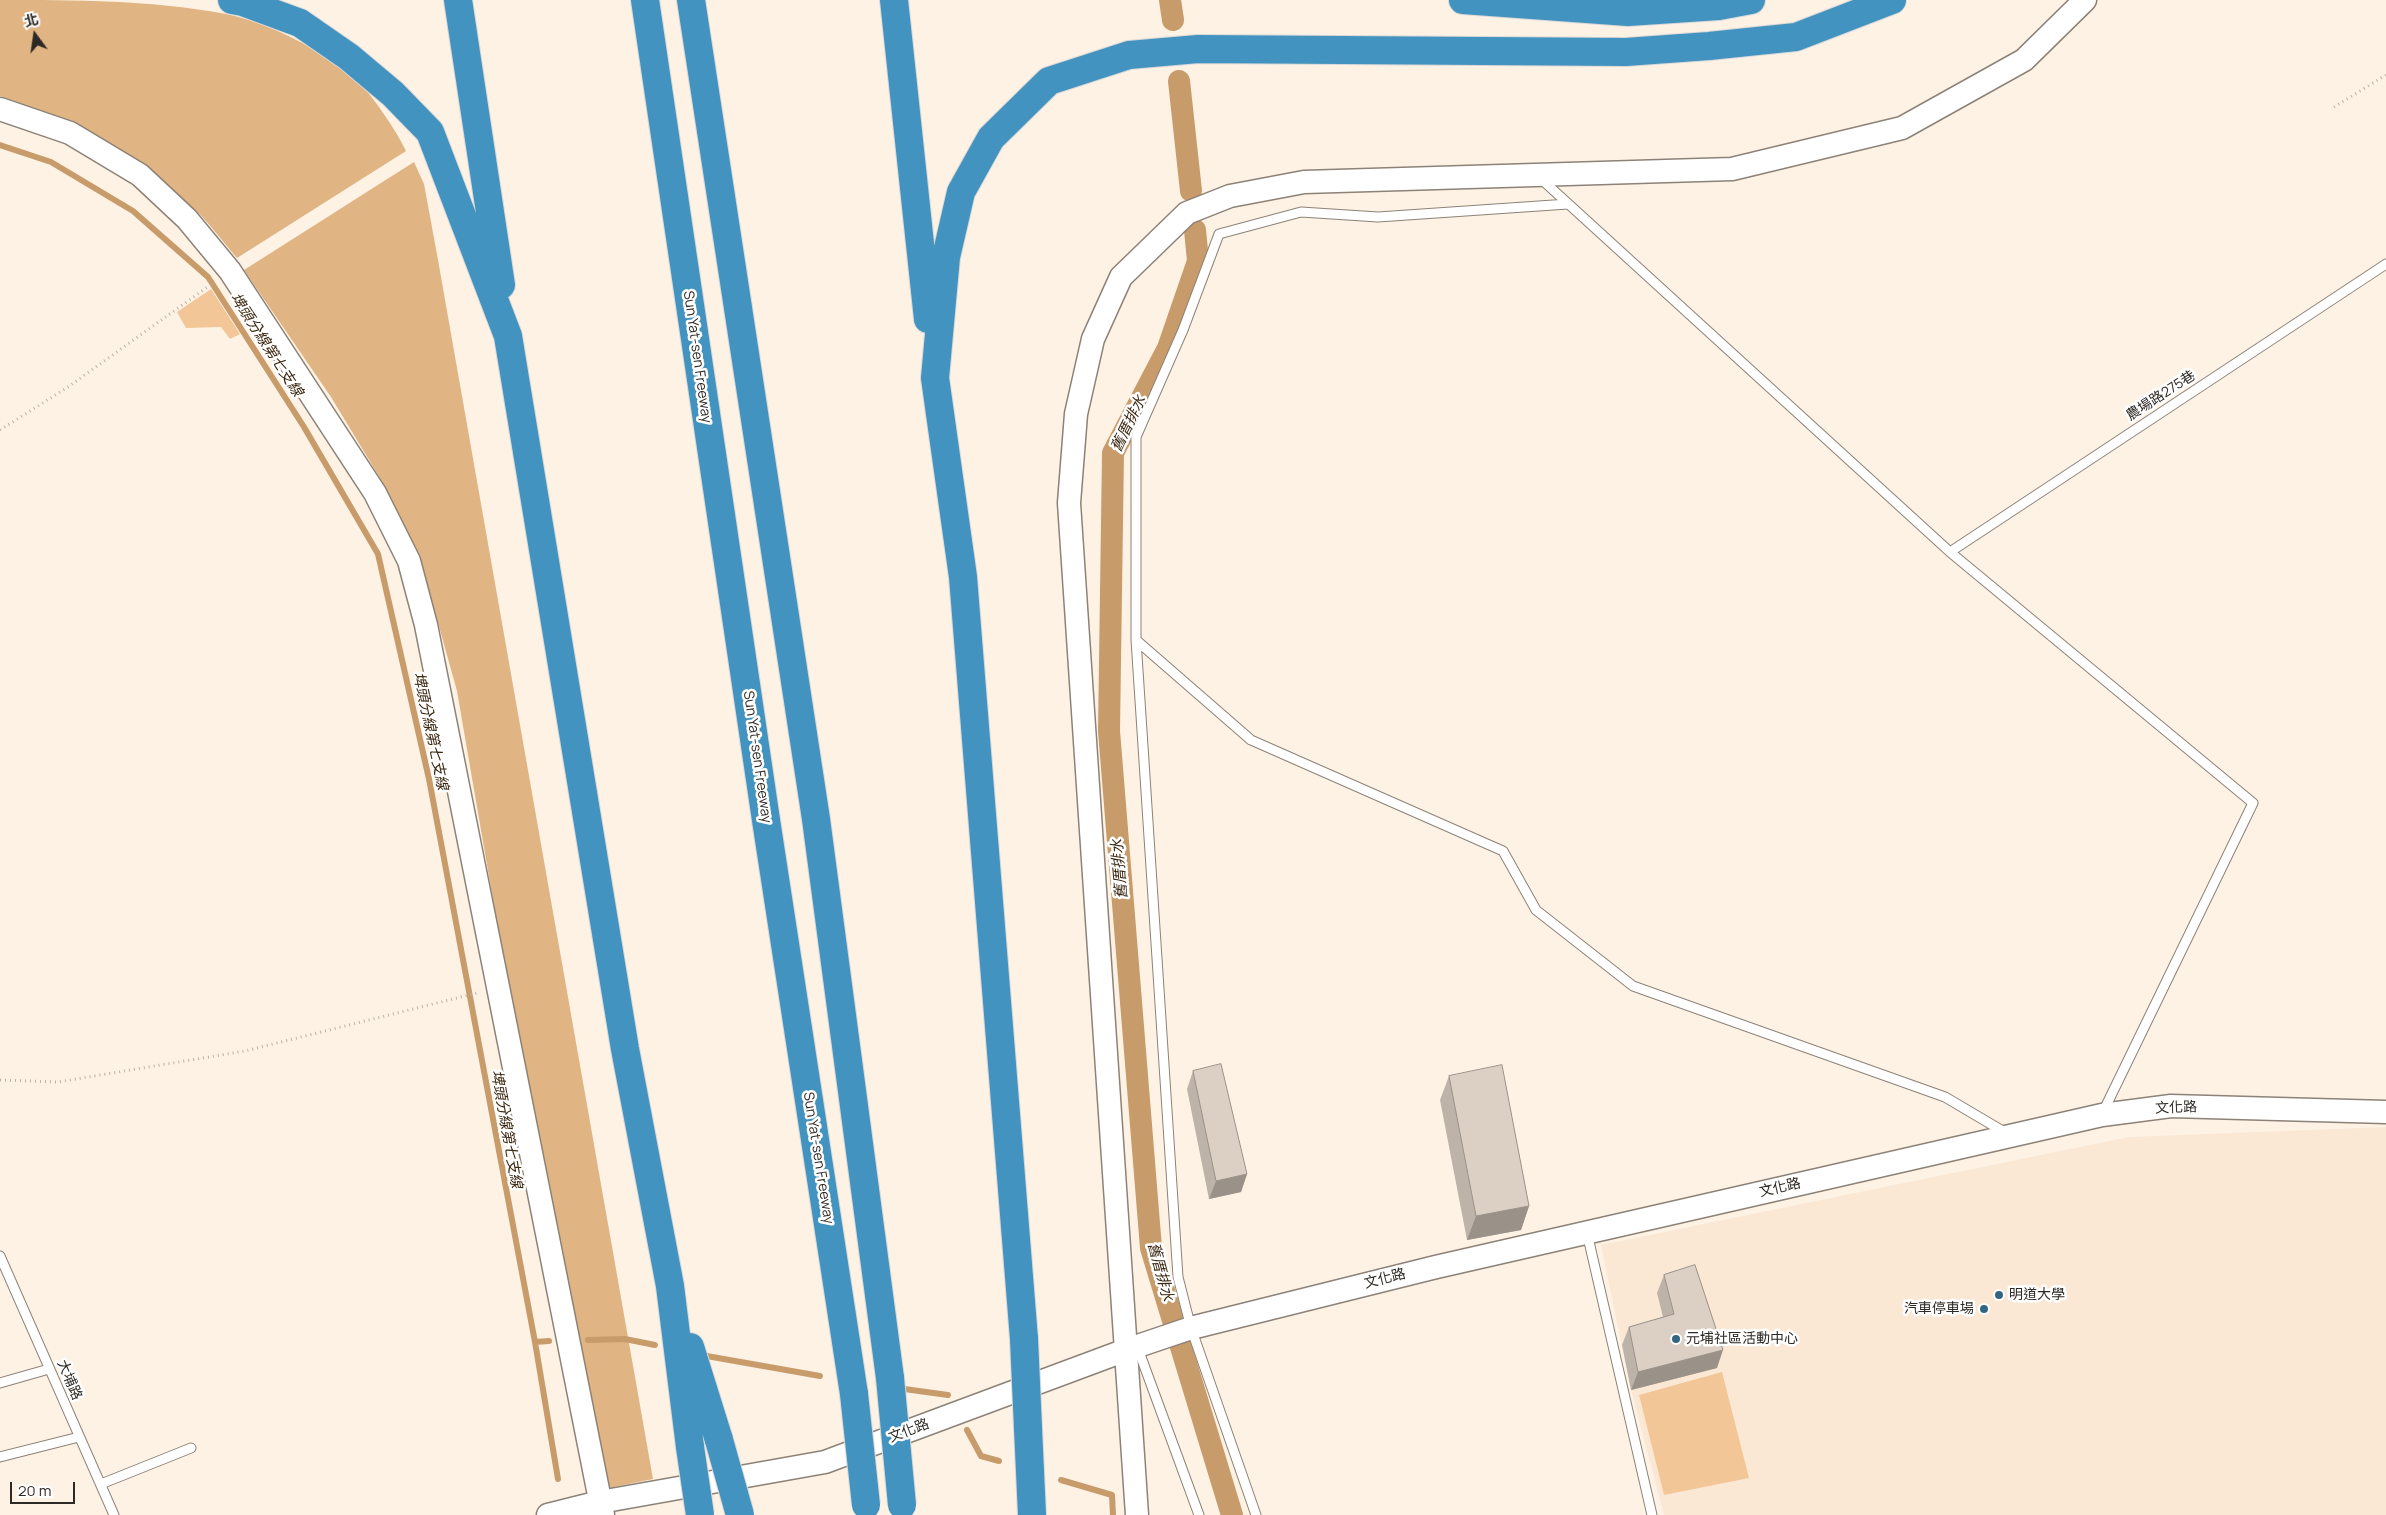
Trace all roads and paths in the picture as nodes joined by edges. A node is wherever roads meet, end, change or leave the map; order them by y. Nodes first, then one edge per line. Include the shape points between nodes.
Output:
1 (232, 0) edge
2 (458, 0) edge
3 (644, 0) edge
4 (691, 0) edge
5 (894, 0) edge
6 (1463, 0) edge
7 (1751, 0) edge
8 (1892, 0) edge
9 (2085, 0) edge
10 (2386, 75) edge
11 (2334, 107) dead end
12 (0, 109) edge
13 (1535, 174) junction
14 (1568, 204) junction
15 (2386, 264) edge
16 (204, 290) dead end
17 (508, 336) junction
18 (935, 378) junction
19 (0, 430) edge
20 (1950, 552) junction
21 (1136, 640) junction
22 (480, 992) dead end
23 (0, 1080) edge
24 (2386, 1112) edge
25 (2102, 1115) junction
26 (2011, 1136) junction
27 (1587, 1232) junction
28 (0, 1256) edge
29 (670, 1286) junction
30 (1186, 1330) junction
31 (1137, 1346) junction
32 (49, 1368) junction
33 (0, 1383) edge
34 (78, 1437) junction
35 (191, 1448) dead end
36 (0, 1457) edge
37 (101, 1484) junction
38 (601, 1508) edge
39 (866, 1510) edge
40 (902, 1510) edge
41 (114, 1515) edge
42 (548, 1515) edge
43 (700, 1515) edge
44 (740, 1515) edge
45 (1032, 1515) edge
46 (1137, 1515) edge
47 (1200, 1515) edge
48 (1256, 1515) edge
49 (1652, 1515) edge

1 - 17 highway via 300,23 349,56 430,132
2 - 17 highway
3 - 39 highway, Sun Yat-sen Freeway, bridge via 854,1394
4 - 40 highway, bridge via 816,819 890,1378
5 - 18 highway
6 - 7 highway via 1628,12 1719,6
8 - 18 highway via 1796,37 1710,46 1626,52 1198,48 1129,55 1049,81 991,138 961,192 946,257
9 - 13 street via 2024,60 1902,128 1732,170
10 - 11 path
12 - 38 street via 70,133 140,175 187,219 244,290 375,493 408,561 428,634
13 - 14 lane
13 - 31 street via 1304,182 1230,196 1187,212 1121,277 1093,339 1076,414 1069,503
14 - 20 lane
14 - 21 lane via 1378,217 1301,212 1218,234 1183,330 1136,436
15 - 20 lane, 農場路275巷
16 - 19 path via 68,387
17 - 29 highway via 625,1050
18 - 45 highway, bridge via 963,577 1024,1339
20 - 25 lane via 2253,803
21 - 26 lane via 1250,740 1503,851 1536,910 1633,986 1945,1098
21 - 30 lane via 1178,1277
22 - 23 path via 245,1051 58,1082
24 - 25 street, 文化路 via 2171,1106
25 - 26 street, 文化路
26 - 27 street, 文化路
27 - 30 street, 文化路 via 1436,1266
27 - 49 lane
28 - 32 lane, 大埔路
29 - 43 highway, bridge
29 - 44 highway, bridge via 720,1440
30 - 31 street, 文化路
30 - 48 lane
31 - 38 street, 文化路 via 825,1462
31 - 46 street
31 - 47 lane
32 - 33 lane
32 - 34 lane, 大埔路
34 - 36 lane
34 - 37 lane, 大埔路
35 - 37 lane
37 - 41 lane, 大埔路
38 - 42 street, 文化路

